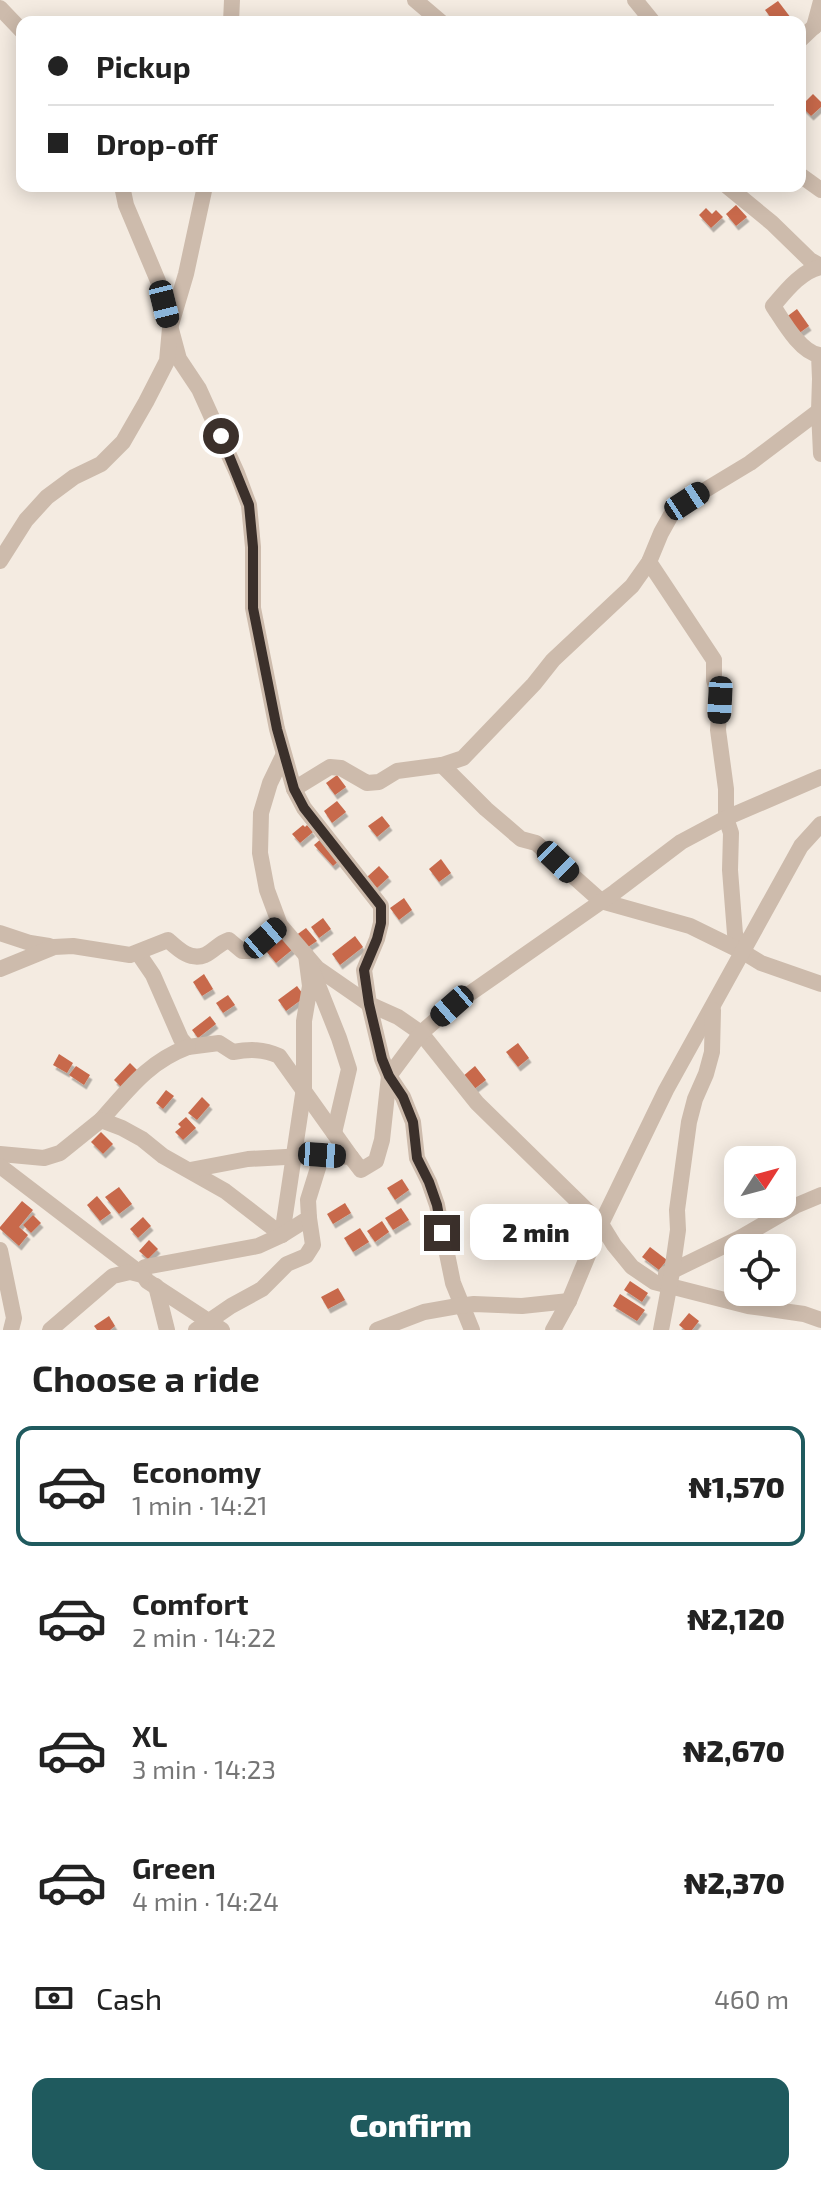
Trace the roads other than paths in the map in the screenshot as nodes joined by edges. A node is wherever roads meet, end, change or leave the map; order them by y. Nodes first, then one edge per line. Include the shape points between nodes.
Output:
1 (415, 0) edge
2 (635, 0) edge
3 (821, 1) edge
4 (0, 8) edge
5 (434, 16) edge
6 (648, 16) edge
7 (818, 24) edge
8 (16, 25) edge
9 (123, 192) edge
10 (204, 192) edge
11 (734, 192) edge
12 (821, 266) edge
13 (170, 328) junction
14 (820, 410) edge
15 (821, 454) edge
16 (0, 561) edge
17 (649, 562) junction
18 (283, 756) junction
19 (442, 765) junction
20 (821, 777) edge
21 (294, 789) junction
22 (726, 818) junction
23 (821, 824) edge
24 (601, 901) junction
25 (280, 925) junction
26 (0, 933) edge
27 (54, 947) junction
28 (743, 952) junction
29 (138, 953) junction
30 (306, 955) junction
31 (0, 969) edge
32 (821, 984) edge
33 (369, 1004) junction
34 (713, 1006) junction
35 (421, 1033) junction
36 (188, 1047) junction
37 (389, 1076) junction
38 (304, 1088) junction
39 (101, 1120) junction
40 (334, 1133) junction
41 (0, 1154) edge
42 (322, 1155) junction
43 (293, 1157) junction
44 (351, 1157) junction
45 (0, 1166) edge
46 (190, 1170) junction
47 (821, 1195) edge
48 (309, 1218) junction
49 (601, 1224) junction
50 (282, 1235) junction
51 (0, 1250) edge
52 (670, 1279) junction
53 (150, 1281) junction
54 (569, 1301) junction
55 (463, 1305) junction
56 (821, 1320) edge
57 (208, 1327) edge
58 (666, 1327) edge
59 (11, 1330) edge
60 (50, 1330) edge
61 (167, 1330) edge
62 (377, 1330) edge
63 (472, 1330) edge
64 (553, 1330) edge

1 - 5 street
2 - 6 street
3 - 7 street
4 - 8 street
9 - 13 street
10 - 13 street
11 - 12 street
12 - 14 street via 773,306 800,343 819,355
13 - 16 street via 167,361 123,442 101,464 47,497
13 - 18 street via 179,359 199,389 249,505 253,608
14 - 15 street
14 - 17 street via 671,515
17 - 19 street via 632,586 553,660 471,752
17 - 22 street via 714,660
18 - 21 street
18 - 25 street via 261,813 260,853
19 - 21 street via 397,771 367,783 330,767
19 - 24 street via 521,839 536,843
20 - 22 street
21 - 33 street via 381,906 377,939 364,970
22 - 24 street via 681,842
22 - 28 street via 735,934
23 - 28 street via 801,846
24 - 28 street via 690,926
24 - 35 street
25 - 29 street via 250,951 229,940 193,956 168,940
25 - 30 street
26 - 27 street
27 - 29 street
27 - 31 street
28 - 32 street
28 - 34 street
29 - 36 street
30 - 33 street
30 - 38 street via 310,986
30 - 40 street via 349,1069
33 - 35 street
33 - 37 street
34 - 49 street
34 - 52 street via 712,1052 689,1122
35 - 37 street
35 - 49 street via 477,1103
36 - 38 street via 219,1043 233,1052 267,1051 279,1056
36 - 39 street via 155,1062
37 - 44 street via 376,1161 361,1170
37 - 55 street via 413,1122 417,1158 437,1205 453,1283
38 - 40 street
38 - 43 street
39 - 41 street via 60,1153 44,1158
39 - 46 street
40 - 44 street
42 - 43 street
42 - 44 street
42 - 48 street via 308,1200
43 - 46 street
43 - 50 street
45 - 53 street
46 - 50 street
47 - 52 street
48 - 50 street
48 - 57 street via 313,1245 306,1256 287,1264
49 - 52 street via 632,1267 650,1279
49 - 54 street
50 - 53 street via 258,1246 145,1267
51 - 59 street via 14,1318
52 - 56 street via 748,1306
52 - 58 street
53 - 57 street
53 - 60 street via 130,1272 113,1276
53 - 61 street
54 - 55 street
54 - 64 street
55 - 62 street via 424,1312
55 - 63 street

